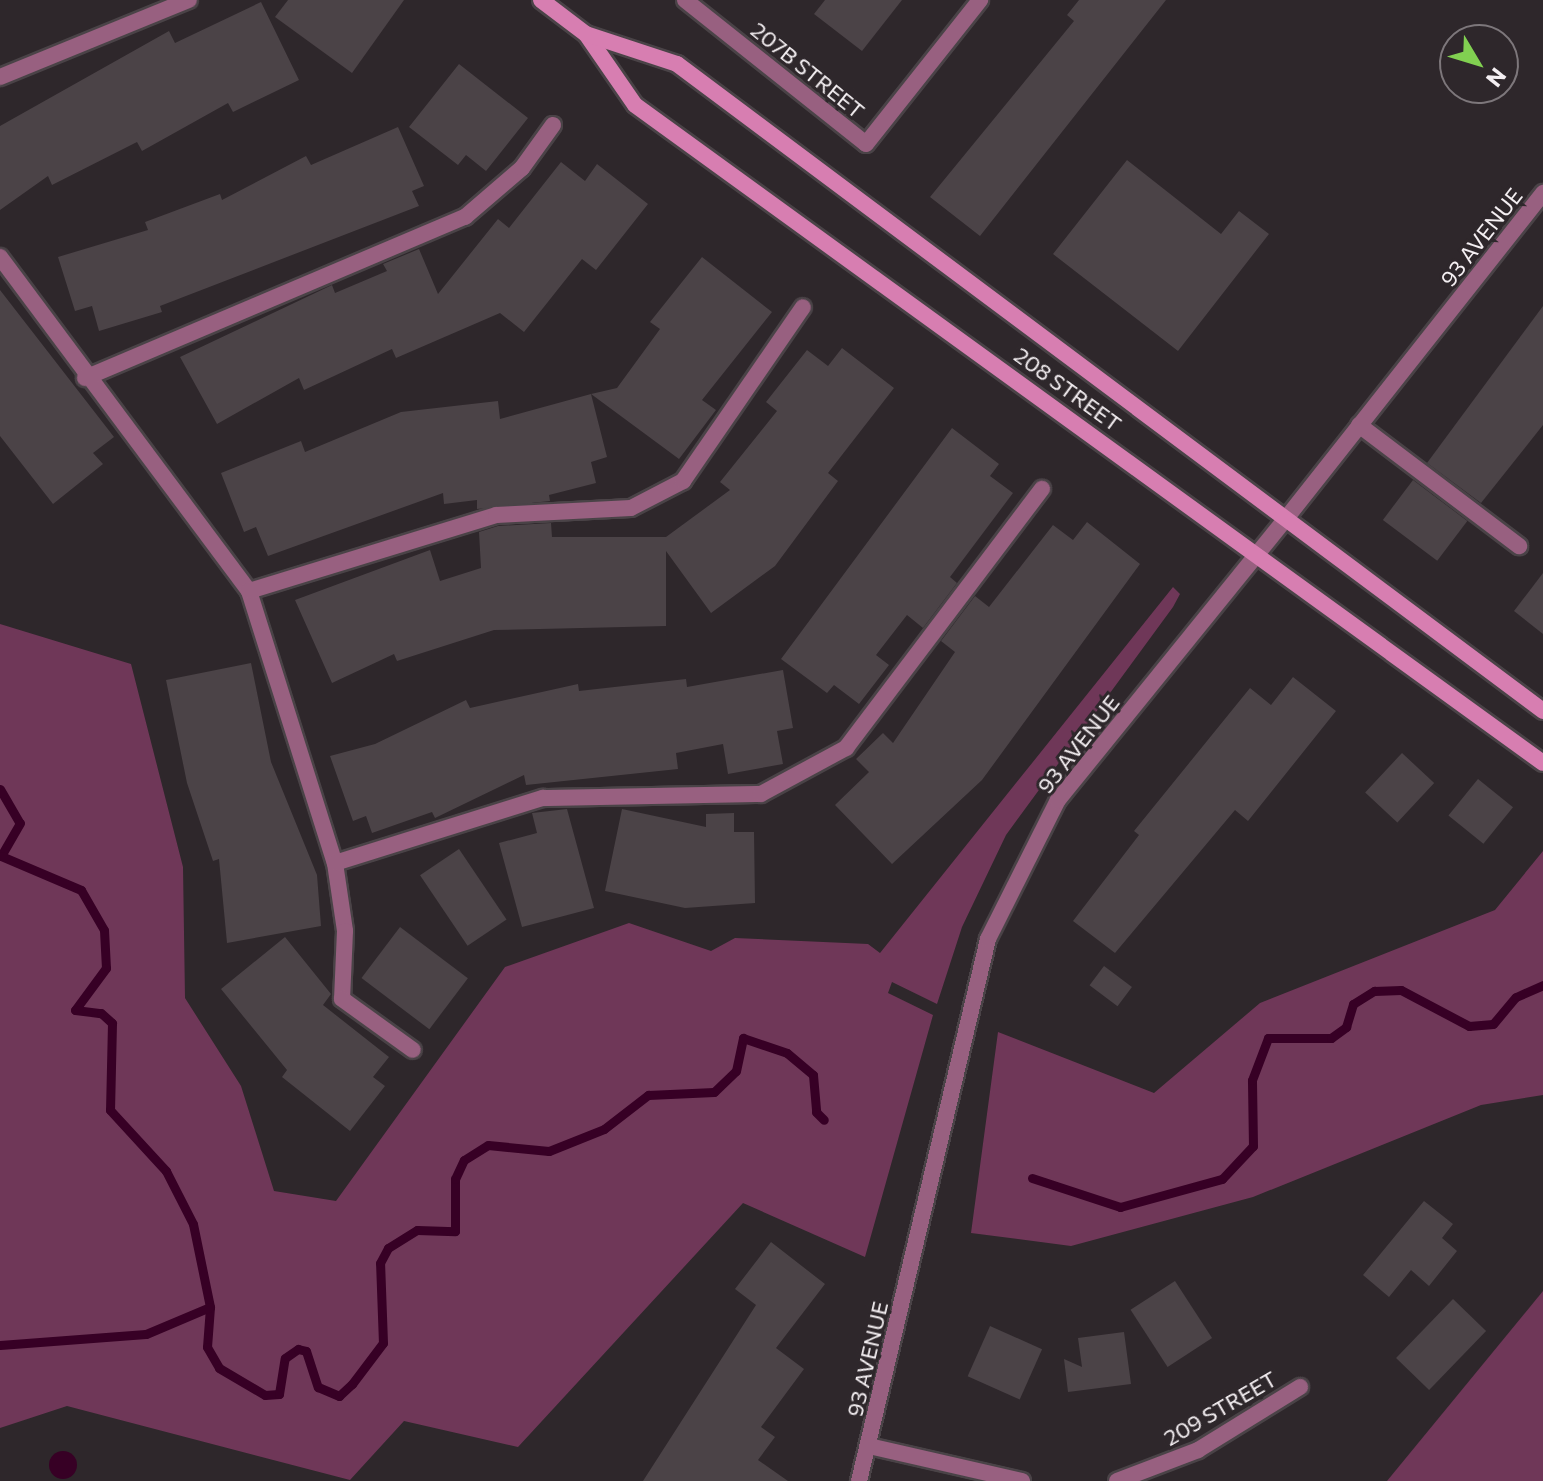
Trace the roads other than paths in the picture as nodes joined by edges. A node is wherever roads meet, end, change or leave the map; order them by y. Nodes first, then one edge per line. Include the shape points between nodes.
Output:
1 (189, 0) edge
2 (541, 0) edge
3 (685, 0) edge
4 (980, 0) edge
5 (586, 34) junction
6 (0, 77) edge
7 (553, 125) dead end
8 (1543, 193) edge
9 (0, 257) edge
10 (803, 307) dead end
11 (85, 378) junction
12 (1359, 425) junction
13 (1042, 489) dead end
14 (1288, 516) junction
15 (1519, 546) dead end
16 (1256, 558) junction
17 (249, 591) junction
18 (1543, 711) edge
19 (1543, 763) edge
20 (335, 863) junction
21 (413, 1050) dead end
22 (1300, 1387) dead end
23 (869, 1446) junction
24 (859, 1481) edge
25 (1022, 1481) edge
26 (1117, 1481) edge

1 - 6 street
2 - 5 main road, 208 STREET
3 - 4 street, 207B STREET via 866,144
5 - 14 main road, 208 STREET via 677,64
5 - 16 main road, 208 STREET via 635,105
7 - 11 street via 522,168 465,217
8 - 12 street, 93 AVENUE
9 - 11 street
10 - 17 street via 683,481 657,495 631,508 496,515
11 - 17 street
12 - 14 street, 93 AVENUE
12 - 15 street
13 - 20 street via 846,748 761,794 543,798
14 - 16 street, 93 AVENUE
14 - 18 main road, 208 STREET
16 - 19 main road, 208 STREET
16 - 23 street, 93 AVENUE via 1058,800 988,939
17 - 20 street
20 - 21 street via 345,931 342,999
22 - 26 street, 209 STREET via 1198,1450
23 - 24 street, 93 AVENUE
23 - 25 street

